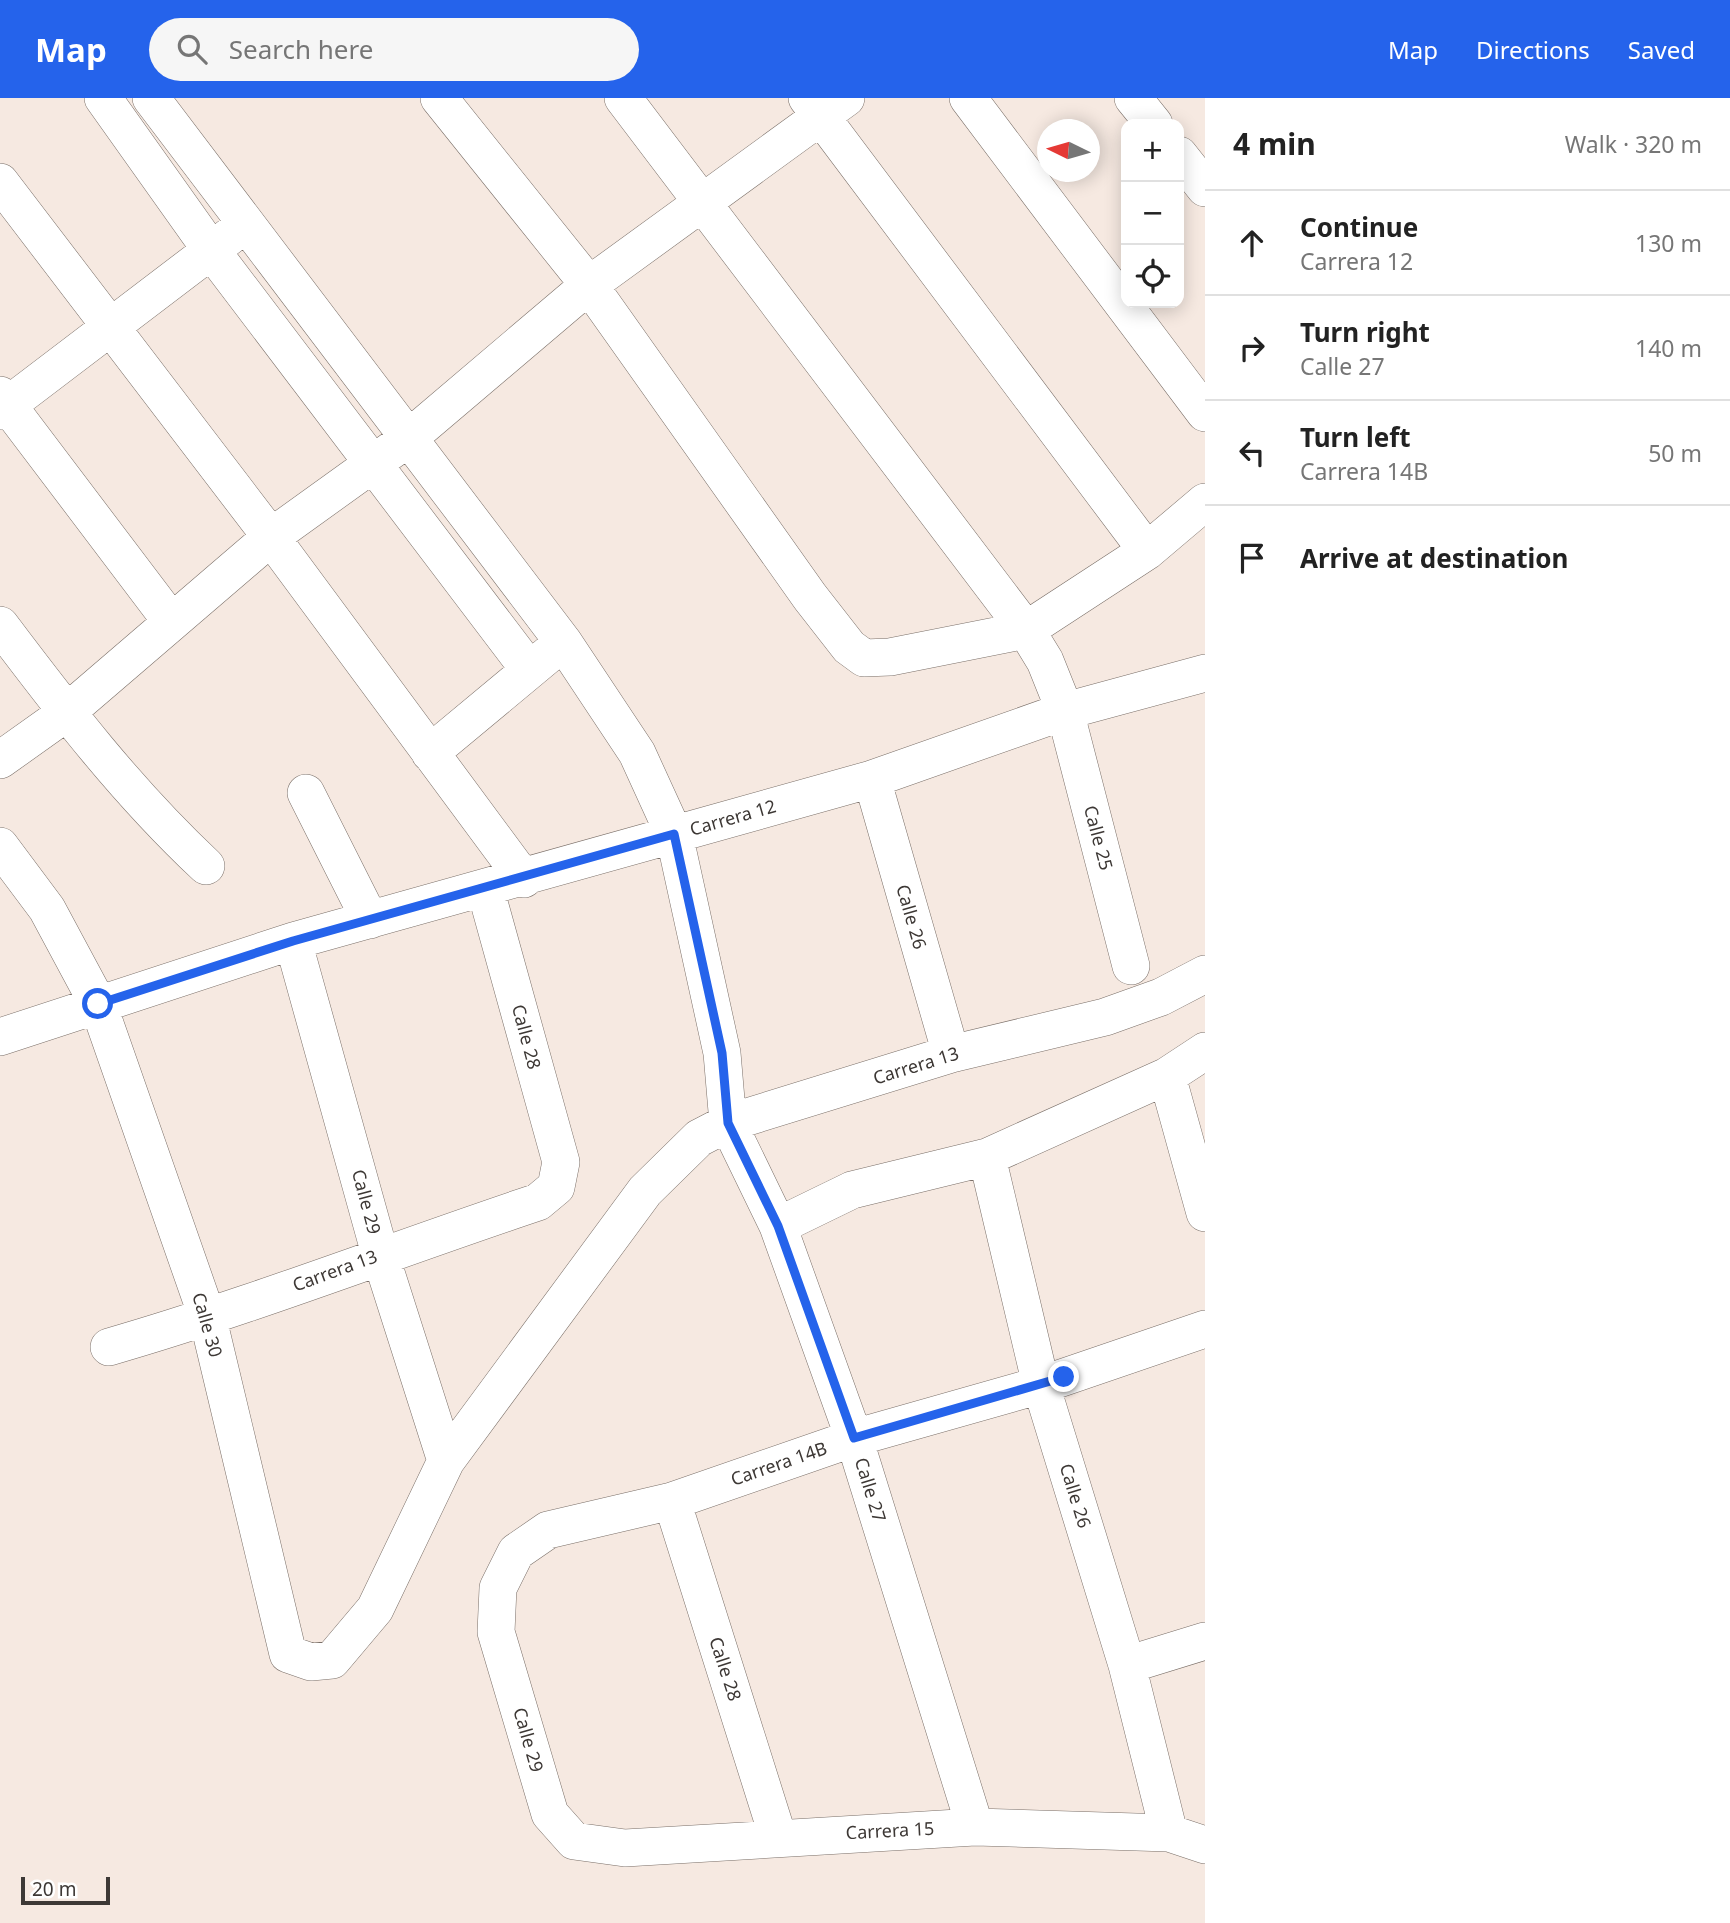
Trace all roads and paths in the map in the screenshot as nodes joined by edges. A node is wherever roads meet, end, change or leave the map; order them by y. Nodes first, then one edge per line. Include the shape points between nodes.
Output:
1 (103, 98) edge
2 (151, 98) edge
3 (439, 98) edge
4 (623, 98) edge
5 (968, 98) edge
6 (1133, 98) edge
7 (825, 104) edge
8 (1150, 119) edge
9 (1184, 161) edge
10 (0, 182) edge
11 (1205, 188) edge
12 (702, 204) junction
13 (245, 224) junction
14 (211, 250) junction
15 (589, 285) junction
16 (110, 324) junction
17 (3, 404) edge
18 (1205, 414) edge
19 (410, 437) junction
20 (373, 466) junction
21 (1205, 502) edge
22 (271, 537) junction
23 (1147, 551) junction
24 (171, 621) junction
25 (0, 625) edge
26 (1026, 630) junction
27 (564, 643) junction
28 (528, 668) junction
29 (1205, 673) edge
30 (1065, 711) junction
31 (66, 712) junction
32 (430, 753) junction
33 (0, 760) edge
34 (872, 779) junction
35 (306, 793) dead end
36 (674, 834) junction
37 (0, 846) edge
38 (206, 866) dead end
39 (524, 879) junction
40 (485, 888) junction
41 (370, 920) junction
42 (293, 941) junction
43 (1131, 966) dead end
44 (1205, 974) edge
45 (98, 1004) junction
46 (0, 1037) edge
47 (1205, 1051) edge
48 (951, 1054) junction
49 (1167, 1076) junction
50 (728, 1123) junction
51 (987, 1157) junction
52 (556, 1187) joint
53 (1205, 1213) edge
54 (778, 1226) junction
55 (380, 1254) junction
56 (208, 1319) junction
57 (1205, 1329) edge
58 (109, 1347) dead end
59 (1041, 1385) junction
60 (854, 1438) junction
61 (446, 1461) junction
62 (672, 1501) junction
63 (496, 1632) joint
64 (1205, 1641) edge
65 (288, 1654) joint
66 (1127, 1665) junction
67 (975, 1827) junction
68 (1169, 1833) junction
69 (778, 1836) junction
70 (575, 1841) joint
71 (1205, 1845) edge

1 - 14 street
2 - 13 street, Calle 27
3 - 15 street
4 - 12 street, Calle 25
5 - 18 street
6 - 8 street
7 - 12 street
7 - 23 street
9 - 11 street
10 - 16 street
12 - 15 street
12 - 26 street, Calle 25
13 - 14 street
13 - 19 street, Calle 27
14 - 16 street
14 - 20 street
15 - 19 street
15 - 26 street via 849,647 864,659
16 - 17 street
16 - 22 street
17 - 24 street
19 - 20 street
19 - 27 street, Calle 27
20 - 22 street
20 - 28 street
21 - 23 street
22 - 24 street
22 - 32 street
23 - 26 street
24 - 31 street
25 - 31 street
26 - 30 street, Calle 25 via 1045,661
27 - 28 street
27 - 36 street, Calle 27 via 638,753
28 - 32 street
29 - 30 street, Carrera 12
30 - 34 street, Carrera 12
30 - 43 street, Calle 25
31 - 33 street
31 - 38 street via 157,820
32 - 39 street
34 - 36 street, Carrera 12
34 - 48 street, Calle 26
35 - 41 street
36 - 39 street, Carrera 12
36 - 50 street, Calle 27 via 722,1053
37 - 45 street, Calle 30 via 47,909
39 - 40 street, Carrera 12
40 - 41 street, Carrera 12
40 - 52 street, Calle 28 via 561,1161
41 - 42 street, Carrera 12
42 - 45 street, Carrera 12
42 - 55 street, Calle 29
44 - 48 street, Carrera 13 via 1161,997 1105,1017
45 - 46 street, Carrera 12
45 - 56 street, Calle 30
47 - 49 street
48 - 50 street, Carrera 13
49 - 51 street
49 - 53 street
50 - 54 street, Calle 27
50 - 61 street, Carrera 13 via 699,1138 645,1191
51 - 54 street via 852,1189
51 - 59 street, Calle 26
52 - 55 street, Carrera 13 via 538,1202
54 - 60 street, Calle 27
55 - 56 street, Carrera 13
55 - 61 street, Calle 29
56 - 58 street, Carrera 13
56 - 65 street, Calle 30
57 - 59 street, Carrera 14B
59 - 60 street, Carrera 14B
59 - 66 street, Calle 26
60 - 62 street, Carrera 14B
60 - 67 street, Calle 27
61 - 65 street, Carrera 13 via 375,1609 332,1660 311,1661
62 - 63 street, Carrera 14B via 548,1531 516,1552 498,1588
62 - 69 street, Calle 28
63 - 70 street, Calle 29 via 550,1814
64 - 66 street
66 - 68 street, Calle 26
67 - 68 street, Carrera 15
67 - 69 street, Carrera 15
68 - 71 street, Carrera 15
69 - 70 street, Carrera 15 via 625,1848

